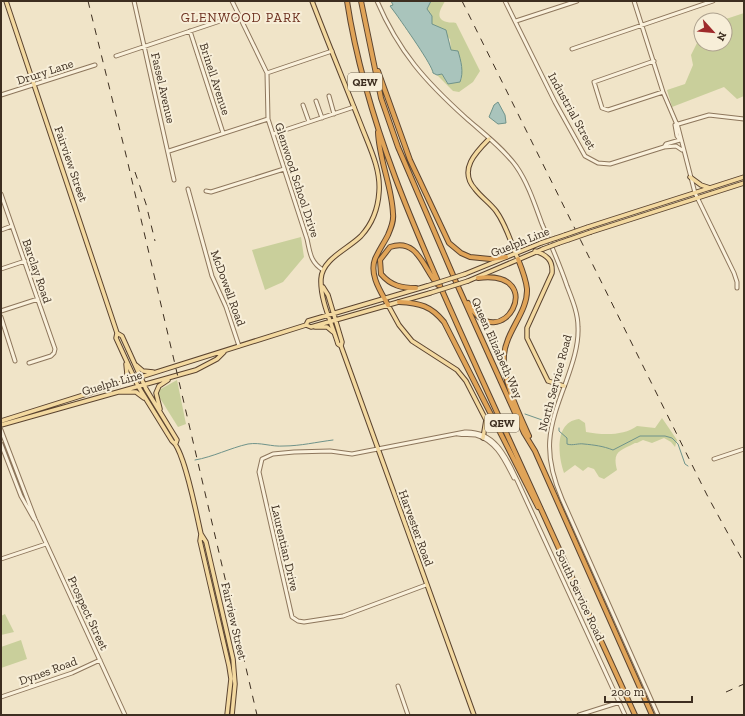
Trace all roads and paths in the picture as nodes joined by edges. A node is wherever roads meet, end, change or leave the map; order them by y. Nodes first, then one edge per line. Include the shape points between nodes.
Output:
1 (6, 1) edge
2 (134, 1) edge
3 (232, 1) edge
4 (312, 1) edge
5 (347, 1) edge
6 (361, 1) edge
7 (378, 1) edge
8 (505, 1) edge
9 (577, 1) edge
10 (634, 1) edge
11 (713, 1) edge
12 (238, 15) junction
13 (516, 21) junction
14 (642, 25) junction
15 (190, 31) junction
16 (368, 36) junction
17 (144, 46) junction
18 (572, 49) dead end
19 (332, 50) junction
20 (116, 56) dead end
21 (654, 61) junction
22 (95, 65) dead end
23 (267, 73) junction
24 (33, 85) junction
25 (663, 92) junction
26 (1, 95) edge
27 (329, 96) dead end
28 (316, 101) dead end
29 (303, 105) dead end
30 (354, 107) junction
31 (334, 114) junction
32 (322, 118) junction
33 (744, 118) edge
34 (268, 119) junction
35 (309, 122) junction
36 (675, 124) junction
37 (378, 128) junction
38 (223, 133) junction
39 (273, 134) junction
40 (489, 139) junction
41 (680, 140) junction
42 (664, 146) junction
43 (683, 150) junction
44 (169, 151) junction
45 (284, 169) junction
46 (690, 177) junction
47 (744, 177) edge
48 (174, 180) dead end
49 (744, 184) edge
50 (711, 188) junction
51 (188, 189) dead end
52 (206, 191) dead end
53 (695, 193) junction
54 (1, 194) edge
55 (697, 199) junction
56 (12, 226) junction
57 (1, 230) edge
58 (535, 251) junction
59 (515, 252) junction
60 (506, 258) junction
61 (518, 260) junction
62 (25, 261) junction
63 (1, 269) edge
64 (323, 270) junction
65 (478, 278) junction
66 (456, 282) junction
67 (416, 288) junction
68 (440, 288) junction
69 (737, 288) dead end
70 (384, 298) junction
71 (38, 299) junction
72 (399, 302) junction
73 (388, 305) junction
74 (1, 311) edge
75 (331, 314) junction
76 (1, 317) edge
77 (333, 320) junction
78 (306, 325) junction
79 (311, 327) junction
80 (117, 333) junction
81 (336, 336) junction
82 (239, 346) junction
83 (341, 346) junction
84 (225, 352) junction
85 (15, 361) dead end
86 (29, 362) dead end
87 (133, 362) junction
88 (126, 363) junction
89 (156, 373) junction
90 (140, 377) junction
91 (172, 377) junction
92 (135, 379) junction
93 (122, 383) junction
94 (144, 384) junction
95 (138, 386) junction
96 (564, 386) junction
97 (119, 392) junction
98 (147, 400) junction
99 (160, 410) junction
100 (1, 421) edge
101 (1, 425) edge
102 (1, 430) edge
103 (483, 436) junction
104 (176, 443) junction
105 (1, 444) edge
106 (378, 449) junction
107 (744, 449) edge
108 (535, 451) junction
109 (714, 459) dead end
110 (542, 513) junction
111 (35, 519) junction
112 (202, 534) junction
113 (46, 544) junction
114 (1, 559) edge
115 (426, 585) junction
116 (100, 660) junction
117 (398, 686) dead end
118 (1, 697) edge
119 (620, 702) junction
120 (126, 715) edge
121 (227, 715) edge
122 (232, 715) edge
123 (408, 715) edge
124 (474, 715) edge
125 (579, 715) edge
126 (625, 715) edge
127 (635, 715) edge
128 (652, 715) edge
129 (658, 715) edge

1 - 24 main road, Fairview Street
2 - 17 street, Fassel Avenue
3 - 12 street, Glenwood School Drive
4 - 19 main road
5 - 37 highway, QEW via 352,37
6 - 16 highway, Queen Elizabeth Way / QEW
7 - 40 street, North Service Road via 396,40 426,81
8 - 13 street, Industrial Street
9 - 13 street
10 - 14 street
11 - 14 street
12 - 15 street
12 - 23 street, Glenwood School Drive
13 - 42 street, Industrial Street via 555,102 585,156 598,163 610,164
14 - 18 street
14 - 21 street
15 - 17 street
15 - 38 street, Brinell Avenue
16 - 60 highway via 376,67 410,160 449,243 470,257
16 - 66 highway, Queen Elizabeth Way / QEW via 381,98 398,147
17 - 20 street
17 - 44 street, Fassel Avenue
19 - 23 street
19 - 30 main road
21 - 25 street
21 - 25 street via 594,82 602,108 608,110
22 - 24 street, Drury Lane
23 - 34 street, Glenwood School Drive
24 - 26 street, Drury Lane
24 - 80 main road, Fairview Street
25 - 36 street
27 - 31 street
28 - 32 street
29 - 35 street
30 - 31 street
30 - 64 main road via 378,177 377,208 368,227
31 - 32 street
32 - 35 street
33 - 36 street via 709,116
34 - 38 street
34 - 39 street, Glenwood School Drive
35 - 39 street
36 - 41 street
37 - 68 highway, QEW
37 - 70 highway via 378,146 394,215 373,269
38 - 44 street
39 - 45 street, Glenwood School Drive
40 - 59 main road via 470,162 469,180 497,212
40 - 96 street, North Service Road via 513,162 521,174 576,309 578,340
41 - 42 street, Industrial Street
41 - 43 street
42 - 43 street via 676,146
43 - 46 street
44 - 48 street, Fassel Avenue
45 - 52 street via 211,192
45 - 64 street, Glenwood School Drive via 307,238 309,254
46 - 50 main road
46 - 53 street
47 - 50 main road, Guelph Line
49 - 55 main road, Guelph Line
50 - 53 main road, Guelph Line
51 - 82 street, McDowell Road via 212,276
53 - 55 street
53 - 59 main road, Guelph Line, bridge
54 - 56 street, Barclay Road
55 - 58 main road, Guelph Line, bridge
55 - 69 street via 734,274
56 - 57 street
56 - 62 street, Barclay Road
58 - 61 main road, Guelph Line
58 - 96 main road via 549,258 552,273 527,328 527,338 548,381
59 - 60 main road, Guelph Line
59 - 61 main road
60 - 67 main road, Guelph Line, bridge via 465,274
61 - 65 main road, Guelph Line
61 - 108 highway via 527,294 506,342 504,365
62 - 63 street
62 - 71 street, Barclay Road
64 - 75 main road, Harvester Road via 322,286
65 - 66 highway via 496,277 512,286 516,303 508,317 494,323 482,320 472,310
65 - 72 main road, Guelph Line, bridge
66 - 108 highway, Queen Elizabeth Way / QEW via 524,433
67 - 68 highway via 402,288 392,284 382,274 380,260 390,247 402,245 413,249
67 - 70 main road, Guelph Line
68 - 110 highway, QEW
70 - 73 highway
70 - 75 main road, Guelph Line
71 - 74 street
71 - 86 street, Barclay Road via 55,349 51,356
72 - 73 main road, Guelph Line
72 - 110 highway via 418,303 429,307 444,322 531,496
73 - 77 main road, Guelph Line
73 - 103 main road via 412,341 457,370 466,380 486,420 487,426
75 - 77 main road, Harvester Road
75 - 78 main road, Guelph Line via 308,321
76 - 85 street
77 - 79 main road, Guelph Line
77 - 81 main road, Harvester Road
77 - 83 main road, Harvester Road via 342,342
78 - 79 main road
78 - 82 main road, Guelph Line
79 - 81 main road via 327,327
80 - 87 main road, Fairview Street via 122,336
80 - 88 main road, Fairview Street via 116,338
81 - 83 main road, Harvester Road
82 - 84 main road, Guelph Line
83 - 106 main road, Harvester Road
84 - 89 main road, Guelph Line via 214,353
84 - 91 main road, Guelph Line via 196,370
87 - 89 main road via 143,371
87 - 90 main road, Fairview Street
88 - 92 main road, Fairview Street
88 - 93 main road via 127,374
89 - 90 main road, Guelph Line
90 - 92 main road, Guelph Line
90 - 94 main road, Fairview Street
91 - 94 main road, Guelph Line
91 - 99 main road via 156,390
92 - 93 main road, Guelph Line
92 - 95 main road, Fairview Street
93 - 100 main road, Guelph Line
94 - 95 main road, Guelph Line
94 - 99 main road, Fairview Street
95 - 97 main road, Guelph Line
95 - 98 main road, Fairview Street
96 - 129 street, North Service Road via 550,431 550,468
97 - 98 main road via 136,392
97 - 101 main road, Guelph Line
98 - 104 main road, Fairview Street
99 - 104 main road, Fairview Street via 176,437
102 - 111 street, Prospect Street
103 - 106 street via 471,432
103 - 119 street, South Service Road via 501,450 518,483
104 - 112 main road, Fairview Street via 182,455
105 - 111 street, Prospect Street via 18,489
106 - 115 main road, Harvester Road
106 - 115 street, Laurentian Drive via 352,454 330,451 273,454 262,459 259,472 292,618 304,622 343,616
107 - 109 street
108 - 128 highway, Queen Elizabeth Way / QEW
110 - 127 highway, QEW
111 - 113 street, Prospect Street
112 - 121 main road, Fairview Street via 200,541 229,666
112 - 122 main road, Fairview Street via 233,659 235,684
113 - 114 street
113 - 116 street, Prospect Street
115 - 124 main road, Harvester Road
116 - 118 street, Dynes Road via 72,673
116 - 120 street, Prospect Street
117 - 123 street
119 - 125 street
119 - 126 street, South Service Road

